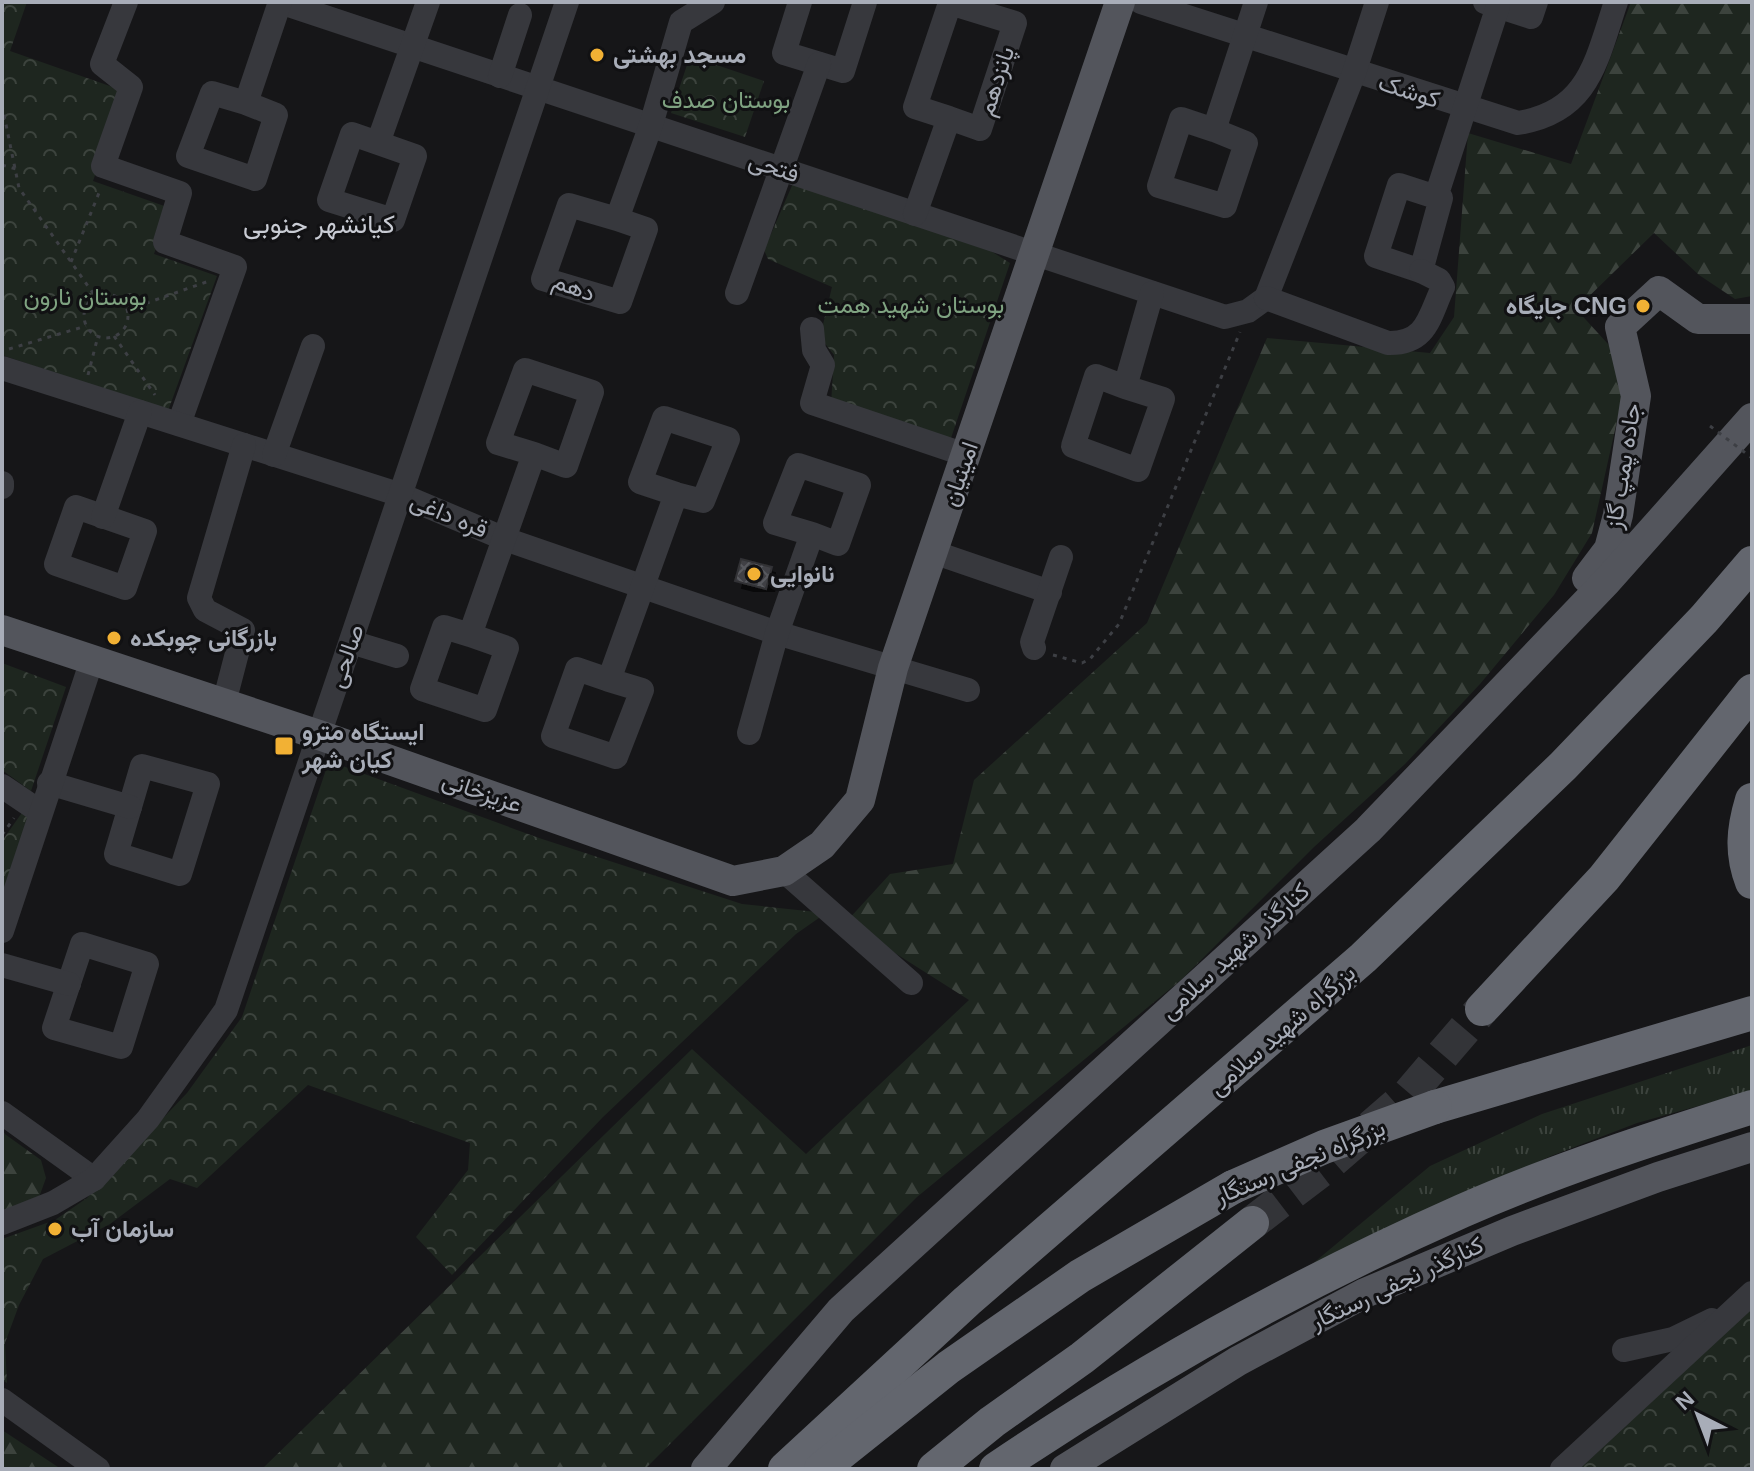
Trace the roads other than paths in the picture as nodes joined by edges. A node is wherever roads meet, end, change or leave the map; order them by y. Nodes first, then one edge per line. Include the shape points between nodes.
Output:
1 (126, 2) edge
2 (280, 2) edge
3 (428, 2) edge
4 (567, 2) edge
5 (713, 2) edge
6 (800, 2) edge
7 (865, 2) edge
8 (1120, 2) edge
9 (1141, 2) edge
10 (1256, 2) edge
11 (1377, 2) edge
12 (1536, 2) edge
13 (1616, 2) edge
14 (1492, 4) edge
15 (520, 15) dead end
16 (1243, 36) junction
17 (413, 46) junction
18 (819, 64) junction
19 (1354, 73) junction
20 (500, 76) junction
21 (538, 88) junction
22 (246, 103) dead end
23 (1466, 109) junction
24 (949, 118) junction
25 (651, 125) junction
26 (1214, 130) dead end
27 (378, 143) dead end
28 (780, 169) junction
29 (1436, 197) junction
30 (915, 214) junction
31 (617, 219) junction
32 (1035, 254) junction
33 (1421, 271) junction
34 (737, 293) dead end
35 (1152, 293) junction
36 (1257, 305) junction
37 (1752, 319) edge
38 (812, 329) dead end
39 (313, 346) dead end
40 (2, 368) edge
41 (1125, 387) dead end
42 (159, 418) junction
43 (1752, 418) edge
44 (244, 445) junction
45 (534, 454) dead end
46 (274, 455) junction
47 (966, 455) junction
48 (676, 494) dead end
49 (401, 495) junction
50 (103, 517) dead end
51 (812, 534) dead end
52 (505, 539) junction
53 (933, 552) junction
54 (1061, 557) dead end
55 (1752, 563) edge
56 (643, 586) junction
57 (1050, 592) junction
58 (2, 630) edge
59 (777, 633) junction
60 (470, 635) dead end
61 (351, 642) junction
62 (1034, 648) road end
63 (397, 656) dead end
64 (92, 660) junction
65 (893, 668) junction
66 (609, 680) dead end
67 (1511, 681) junction
68 (968, 690) dead end
69 (1752, 691) edge
70 (224, 703) junction
71 (749, 733) dead end
72 (319, 735) junction
73 (49, 783) junction
74 (2, 786) edge
75 (1752, 800) edge
76 (130, 807) junction
77 (39, 811) junction
78 (784, 871) junction
79 (733, 881) joint
80 (1752, 882) edge
81 (2, 931) edge
82 (2, 965) edge
83 (911, 983) dead end
84 (69, 984) junction
85 (1482, 1009) tunnel mouth
86 (1752, 1013) edge
87 (1752, 1107) edge
88 (2, 1113) edge
89 (1752, 1147) edge
90 (94, 1179) junction
91 (2, 1223) edge
92 (1252, 1223) tunnel mouth
93 (1752, 1293) edge
94 (1732, 1311) junction
95 (1624, 1350) dead end
96 (2, 1400) edge
97 (761, 1401) junction
98 (98, 1469) edge
99 (706, 1469) edge
100 (730, 1469) edge
101 (785, 1469) edge
102 (821, 1469) edge
103 (934, 1469) edge
104 (996, 1469) edge
105 (1065, 1469) edge
106 (1562, 1469) edge

1 - 42 street via 102,64 131,87 103,166 180,193 165,242 231,277
2 - 17 street, فتحی
2 - 22 street
3 - 17 street
4 - 21 street, صالحی
5 - 25 street via 681,22
6 - 18 street via 784,53
7 - 18 street via 843,71
8 - 32 main road, امینیان
9 - 16 street, کوشک
10 - 16 street
11 - 19 street
12 - 14 street via 1531,17
13 - 23 street, کوشک via 1589,82 1563,107 1545,119 1518,123
14 - 23 street
15 - 20 street
16 - 19 street, کوشک
16 - 26 street
17 - 20 street, فتحی
17 - 27 street
18 - 28 street
19 - 23 street, کوشک
19 - 36 street
20 - 21 street, فتحی
21 - 25 street, فتحی
21 - 49 street, صالحی
23 - 29 street
24 - 24 street, پانزدهم via 915,107 950,3 1015,23 980,129
24 - 30 street, پانزدهم
25 - 28 street, فتحی
25 - 31 street
28 - 30 street, فتحی
28 - 34 street
29 - 33 street via 1441,198
29 - 33 street via 1399,185 1376,256
30 - 32 street, فتحی
31 - 31 street, دهم via 569,205 543,279 620,302 646,229
32 - 35 street, فتحی
32 - 47 main road, امینیان
33 - 36 street via 1443,287 1421,335 1399,343
35 - 36 street, فتحی via 1225,317
35 - 41 street
37 - 67 main road, جاده پمپ گاز via 1698,319 1659,291 1620,327 1636,396 1609,549
38 - 47 street via 814,350 823,365 812,403
39 - 46 street
40 - 42 street, قره داغی
42 - 44 street, قره داغی
42 - 50 street
43 - 67 main road, کنارگذر شهید سلامی
44 - 46 street, قره داغی
44 - 70 street via 199,598 205,610 243,630
45 - 52 street
46 - 49 street, قره داغی
47 - 53 main road, امینیان
48 - 56 street
49 - 52 street, قره داغی
49 - 61 street, صالحی
51 - 59 street
52 - 56 street, قره داغی
52 - 60 street
53 - 57 street
53 - 65 main road, امینیان
54 - 57 street
55 - 101 highway, بزرگراه شهید سلامی via 1563,766 1363,958 967,1301
56 - 59 street, قره داغی
56 - 66 street
57 - 62 street
58 - 64 main road, عزیزخانی
59 - 65 street, قره داغی
59 - 71 street
61 - 63 street
61 - 72 street, صالحی
64 - 70 main road, عزیزخانی
64 - 73 street
65 - 68 street, قره داغی
65 - 78 main road, امینیان via 860,800 822,845
67 - 97 main road, کنارگذر شهید سلامی via 1368,830 841,1310
69 - 85 highway via 1604,878
70 - 72 main road, عزیزخانی
72 - 79 main road, عزیزخانی
72 - 90 street, صالحی via 226,1010 148,1119
73 - 76 street
73 - 77 street
74 - 77 street
75 - 80 highway via 1743,859
76 - 76 street via 142,766 208,784 180,874 116,854
77 - 81 street
78 - 79 main road, امینیان
78 - 83 street
82 - 84 street
84 - 84 street via 54,1028 121,1047 147,964 82,944
86 - 102 highway, بزرگراه نجفی رستگار, bridge via 1435,1107 1233,1187 1080,1276 949,1367
87 - 104 highway via 1463,1211 1342,1268 1201,1343
88 - 90 street
89 - 105 main road, کنارگذر نجفی رستگار via 1512,1231 1365,1293 1238,1361
90 - 91 street, صالحی
92 - 103 highway
93 - 94 street
94 - 95 street via 1673,1339
94 - 106 street
96 - 98 street
97 - 99 main road, کنارگذر شهید سلامی
97 - 100 main road

